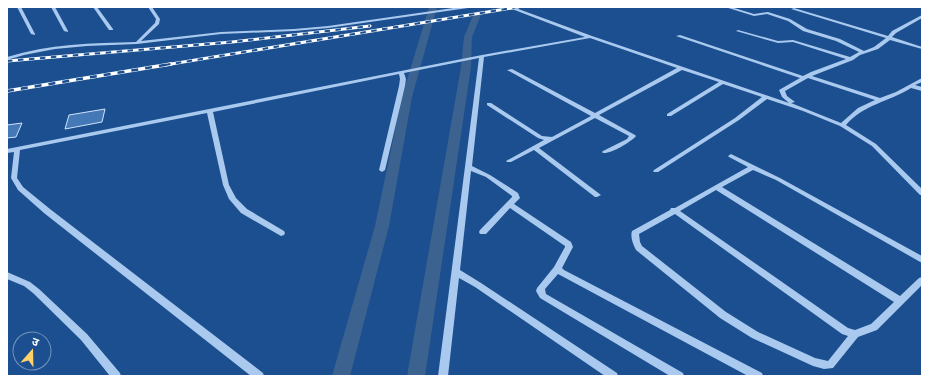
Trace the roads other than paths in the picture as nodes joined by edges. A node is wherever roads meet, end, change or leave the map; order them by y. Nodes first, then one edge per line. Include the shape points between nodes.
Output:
1 (19, 7) edge
2 (53, 7) edge
3 (95, 7) edge
4 (150, 7) edge
5 (468, 7) edge
6 (509, 7) edge
7 (727, 7) edge
8 (793, 9) dead end
9 (922, 16) edge
10 (111, 28) dead end
11 (66, 31) dead end
12 (738, 31) dead end
13 (33, 34) dead end
14 (678, 36) dead end
15 (590, 37) junction
16 (889, 38) junction
17 (137, 43) junction
18 (922, 48) edge
19 (863, 52) junction
20 (479, 57) junction
21 (7, 58) edge
22 (851, 59) junction
23 (681, 68) junction
24 (510, 70) dead end
25 (404, 72) junction
26 (806, 77) junction
27 (922, 80) edge
28 (723, 82) junction
29 (911, 86) junction
30 (922, 89) edge
31 (766, 97) junction
32 (879, 100) junction
33 (489, 104) dead end
34 (805, 110) junction
35 (210, 111) junction
36 (596, 115) junction
37 (669, 115) dead end
38 (842, 125) junction
39 (550, 139) junction
40 (534, 147) junction
41 (17, 149) junction
42 (7, 151) edge
43 (605, 152) dead end
44 (731, 156) dead end
45 (509, 161) dead end
46 (469, 167) junction
47 (753, 167) junction
48 (382, 170) dead end
49 (656, 171) dead end
50 (716, 187) junction
51 (922, 194) edge
52 (597, 195) dead end
53 (509, 204) junction
54 (674, 210) junction
55 (483, 232) dead end
56 (281, 233) dead end
57 (922, 260) edge
58 (557, 268) junction
59 (456, 272) junction
60 (7, 275) edge
61 (922, 280) edge
62 (900, 301) junction
63 (855, 334) junction
64 (744, 373) edge
65 (116, 376) edge
66 (260, 376) edge
67 (443, 376) edge
68 (613, 376) edge
69 (679, 376) edge
70 (758, 376) edge

1 - 13 street
2 - 11 street
3 - 10 street
4 - 17 street via 158,19 157,23
5 - 17 street via 328,27 221,33
6 - 15 street
7 - 19 street via 754,15 767,13 789,20 805,30 838,40
8 - 16 street
9 - 16 street via 894,32
12 - 22 street via 778,42 793,42
14 - 26 street
15 - 20 street
15 - 23 street
16 - 18 street
16 - 19 street via 876,48
17 - 21 street via 45,48
19 - 22 street
20 - 25 street
20 - 46 street
22 - 26 street
23 - 28 street
23 - 36 street
24 - 36 street
25 - 35 street
25 - 48 street
26 - 32 street
26 - 34 street via 782,90 784,98
27 - 29 street
28 - 31 street
28 - 37 street
29 - 30 street
29 - 32 street
31 - 34 street
31 - 49 street via 737,119
32 - 38 street via 851,114
33 - 39 street via 540,136
34 - 38 street
35 - 41 street
35 - 56 street via 226,185 233,199 244,210
36 - 39 street
36 - 43 street via 633,136
38 - 51 street via 874,145
39 - 40 street
40 - 45 street
40 - 52 street
41 - 42 street
41 - 66 street via 14,178 20,188 47,212
44 - 47 street
46 - 53 street via 514,193 516,198
46 - 59 street
47 - 50 street
47 - 57 street
50 - 54 street
50 - 62 street
53 - 55 street
53 - 58 street via 568,244 569,247
54 - 63 street via 845,330
54 - 63 street via 635,232 636,242 640,248 723,315 755,335 824,365 830,365
58 - 64 street via 572,280
58 - 69 street via 541,288 543,296
59 - 67 street
59 - 68 street
60 - 65 street via 36,291 84,337
61 - 62 street
62 - 63 street via 874,327
64 - 70 street

